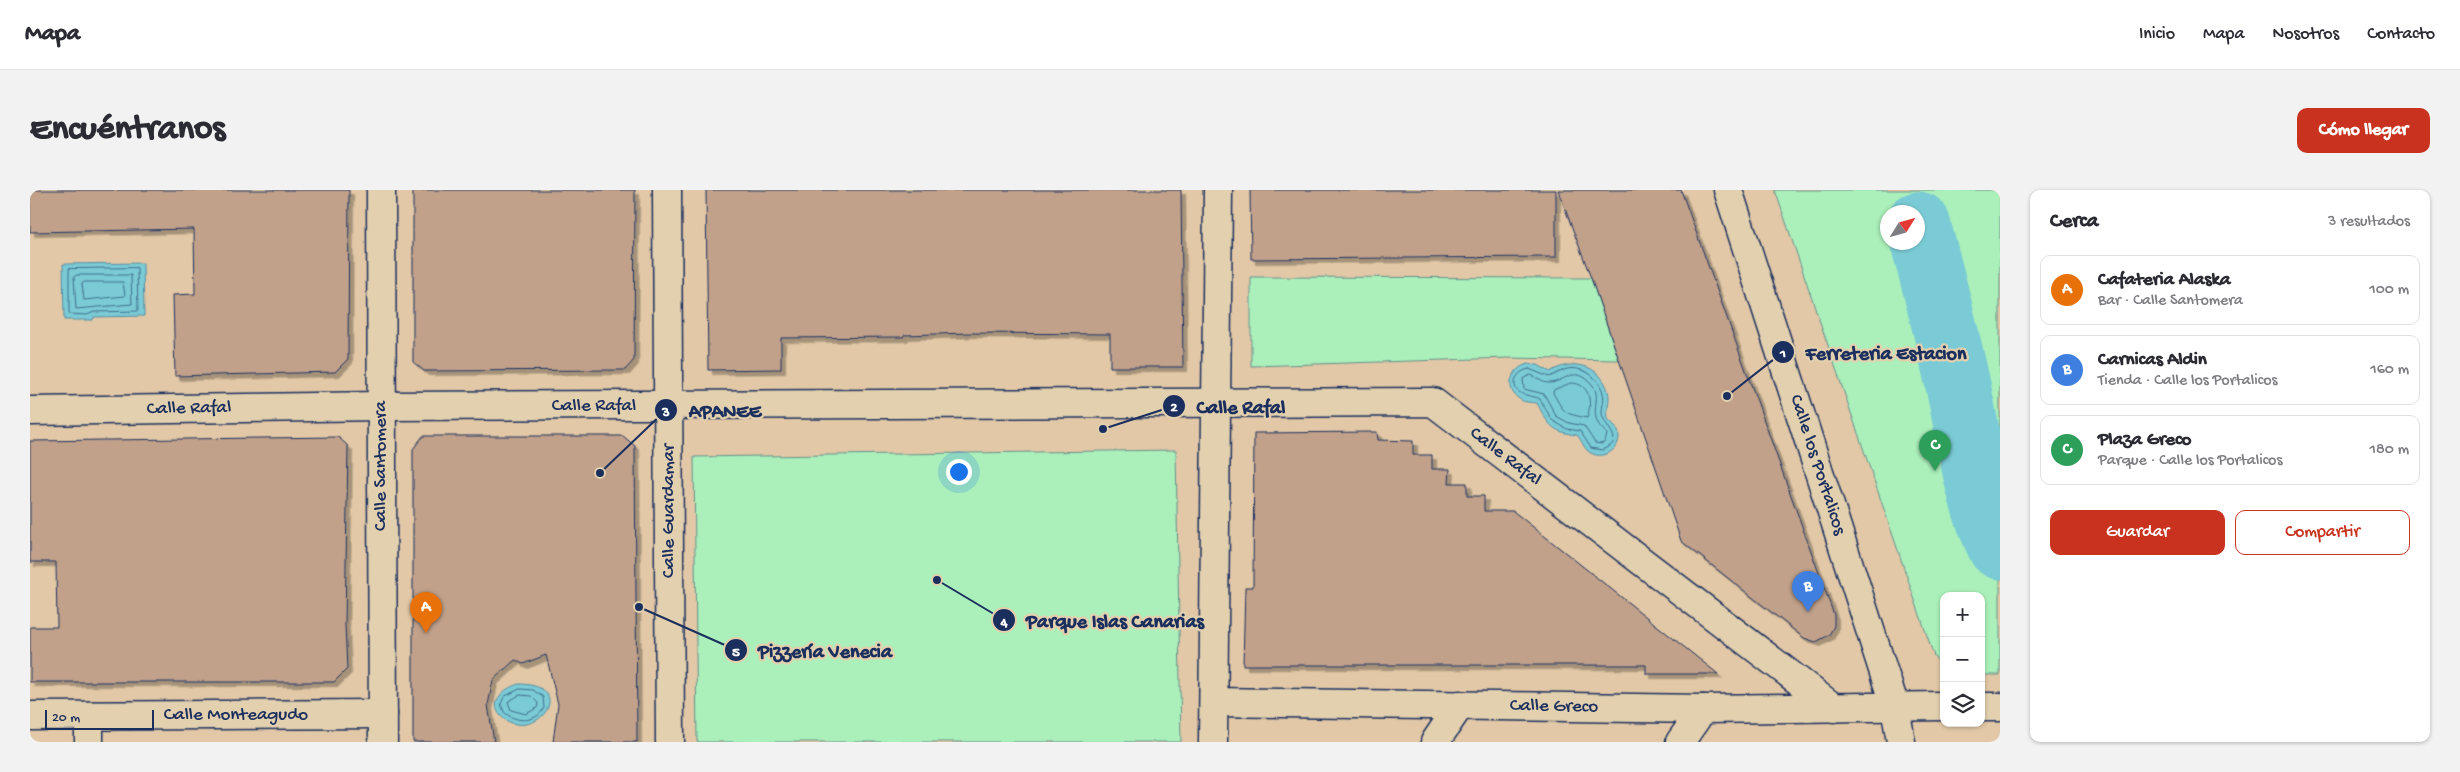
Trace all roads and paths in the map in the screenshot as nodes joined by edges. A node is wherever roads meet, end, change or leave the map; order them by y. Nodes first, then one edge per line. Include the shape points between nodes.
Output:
1 (380, 190) edge
2 (667, 190) edge
3 (1218, 190) edge
4 (1728, 190) edge
5 (1215, 402) junction
6 (668, 405) junction
7 (381, 406) junction
8 (30, 412) edge
9 (1214, 702) junction
10 (1460, 705) junction
11 (1940, 706) edge
12 (1895, 707) junction
13 (1985, 707) edge
14 (2000, 707) edge
15 (1834, 708) junction
16 (1702, 709) junction
17 (382, 714) junction
18 (30, 716) edge
19 (89, 729) edge
20 (383, 742) edge
21 (670, 742) edge
22 (1213, 742) edge
23 (1435, 742) edge
24 (1680, 742) edge
25 (1901, 742) edge

1 - 7 street, Calle Santomera
2 - 6 street, Calle Guardamar
3 - 5 street
4 - 12 street, Calle los Portalicos
5 - 6 street, Calle Rafal
5 - 9 street
5 - 15 street, Calle Rafal via 1433,402
6 - 7 street, Calle Rafal
6 - 21 street, Calle Guardamar
7 - 8 street, Calle Rafal
7 - 17 street, Calle Santomera
9 - 10 street, Calle Greco
9 - 22 street
10 - 16 street, Calle Greco
10 - 23 street
11 - 12 street, Calle Greco
12 - 15 street, Calle Greco
12 - 25 street, Calle los Portalicos
13 - 14 street
15 - 16 street, Calle Greco
16 - 24 street
17 - 19 street, Calle Monteagudo
17 - 20 street, Calle Santomera
18 - 19 street, Calle Monteagudo

